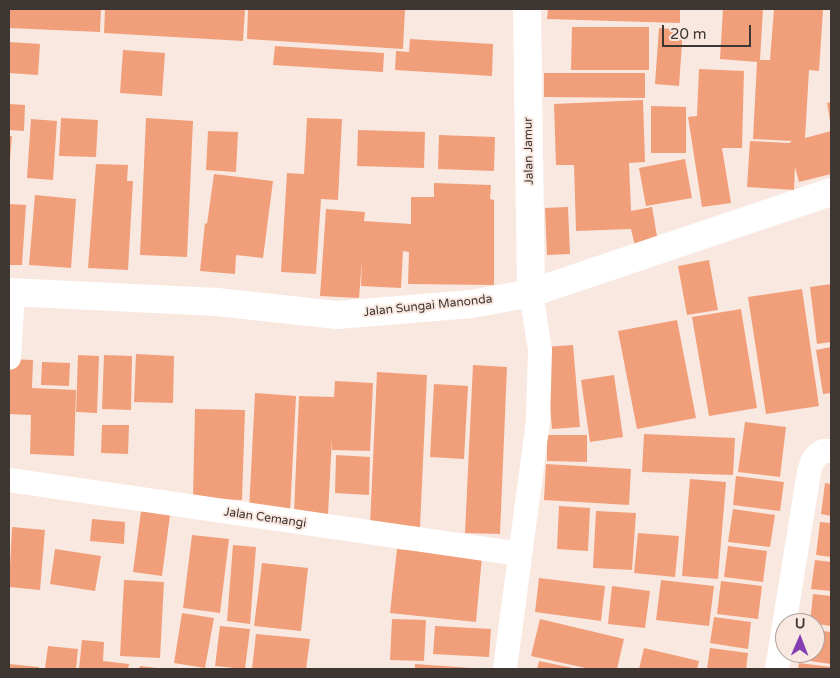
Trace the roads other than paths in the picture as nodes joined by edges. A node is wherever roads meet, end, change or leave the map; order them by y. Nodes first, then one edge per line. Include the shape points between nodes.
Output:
1 (527, 9) edge
2 (831, 192) edge
3 (11, 292) edge
4 (531, 293) junction
5 (9, 358) edge
6 (831, 451) edge
7 (9, 480) edge
8 (520, 554) junction
9 (505, 669) edge
10 (777, 669) edge

1 - 4 street, Jalan Jamur
2 - 4 street, Jalan Sungai Manonda
3 - 4 street, Jalan Sungai Manonda via 217,302 337,315 472,304
3 - 5 street
4 - 8 street via 540,350 538,421
6 - 10 street via 818,454 809,472
7 - 8 street, Jalan Cemangi
8 - 9 street

